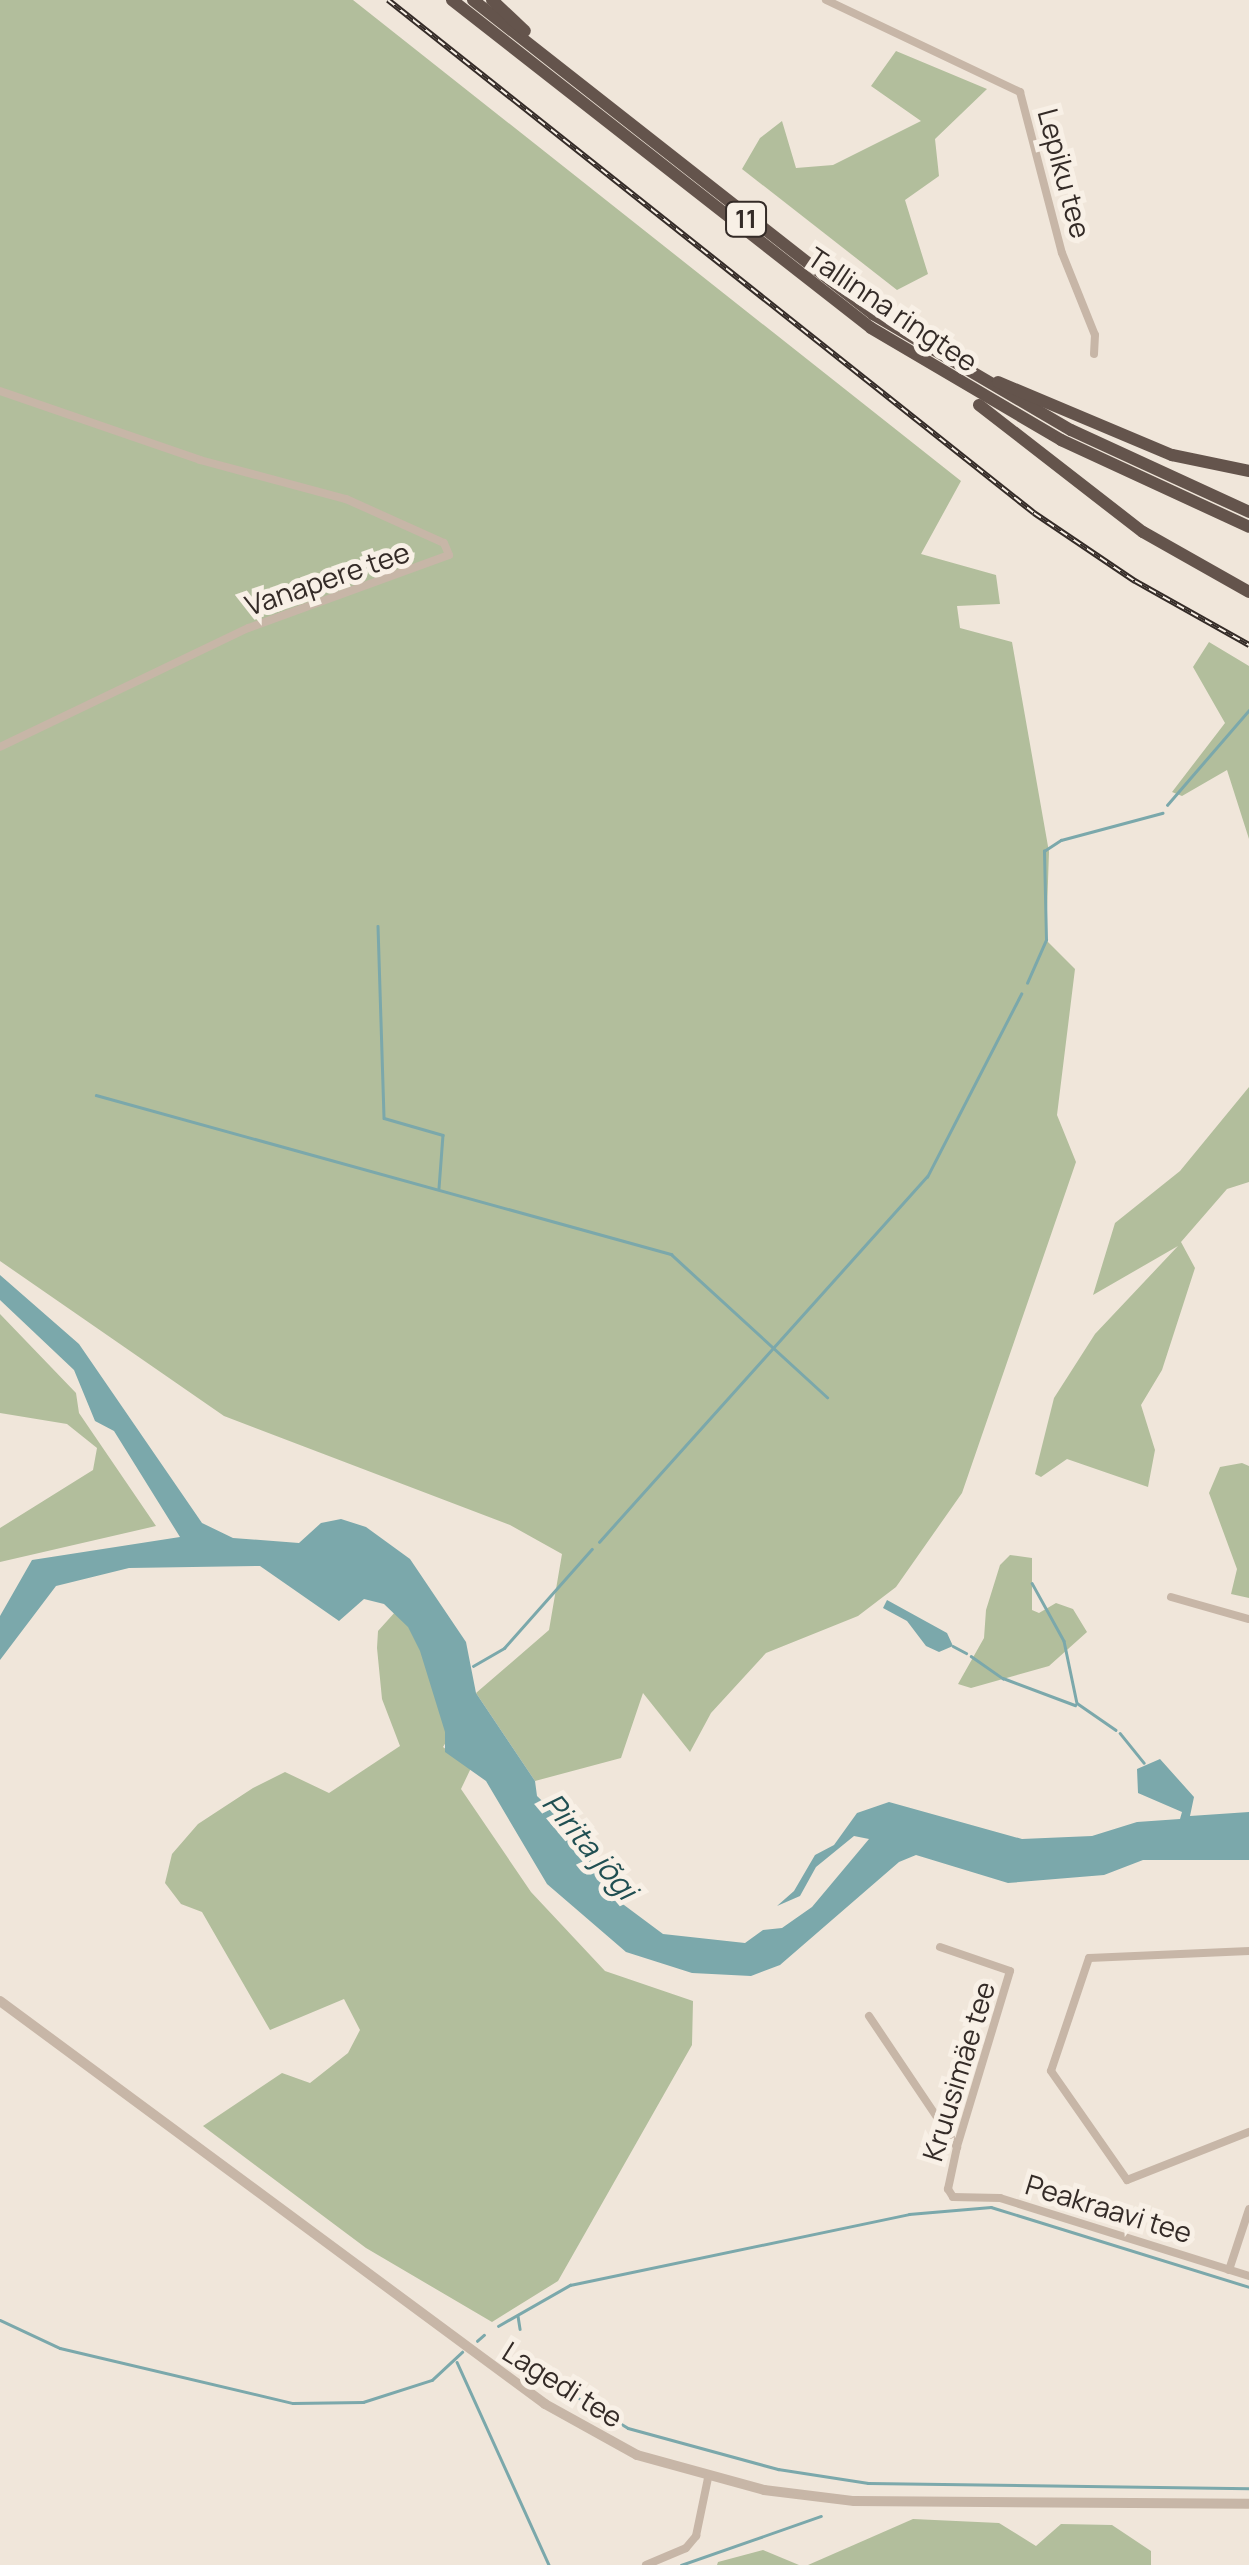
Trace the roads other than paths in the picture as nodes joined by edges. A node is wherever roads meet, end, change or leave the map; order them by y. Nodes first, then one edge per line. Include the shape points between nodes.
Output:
1 (452, 0) edge
2 (473, 0) edge
3 (492, 0) edge
4 (826, 0) edge
5 (571, 79) junction
6 (929, 349) junction
7 (1094, 354) dead end
8 (931, 366) junction
9 (0, 391) edge
10 (1249, 472) edge
11 (1249, 512) edge
12 (1249, 527) edge
13 (1249, 592) edge
14 (0, 747) edge
15 (1171, 1597) dead end
16 (1249, 1619) edge
17 (940, 1947) dead end
18 (1249, 1951) edge
19 (0, 2001) edge
20 (869, 2016) dead end
21 (1249, 2132) edge
22 (956, 2147) junction
23 (954, 2197) joint
24 (1249, 2208) edge
25 (1230, 2270) junction
26 (1249, 2276) edge
27 (708, 2478) junction
28 (1249, 2504) edge
29 (646, 2565) edge

1 - 8 highway, Tallinna ringtee / 11 via 758,246
2 - 5 highway, Tallinna ringtee / 11
3 - 5 highway via 559,59
4 - 7 street, Lepiku tee via 1020,92 1062,252 1095,335
5 - 6 highway, Tallinna ringtee / 11 via 792,255
6 - 10 highway via 1172,455
6 - 11 highway, Tallinna ringtee / 11 via 1071,430
8 - 12 highway, Tallinna ringtee / 11 via 1061,440
8 - 13 highway via 945,384 1017,429 1143,532
9 - 14 street, Vanapere tee via 200,460 346,499 444,543 449,556 248,628
15 - 16 street
17 - 22 street, Kruusimäe tee via 1010,1971
18 - 21 street via 1089,1958 1051,2071 1127,2180
19 - 27 street, Lagedi tee via 545,2404 637,2454
20 - 22 street
22 - 23 street, Kruusimäe tee via 948,2189
23 - 25 street, Peakraavi tee via 1000,2198
24 - 25 street
25 - 26 street, Peakraavi tee
27 - 28 street, Lagedi tee via 854,2501
27 - 29 street via 696,2536 686,2548

